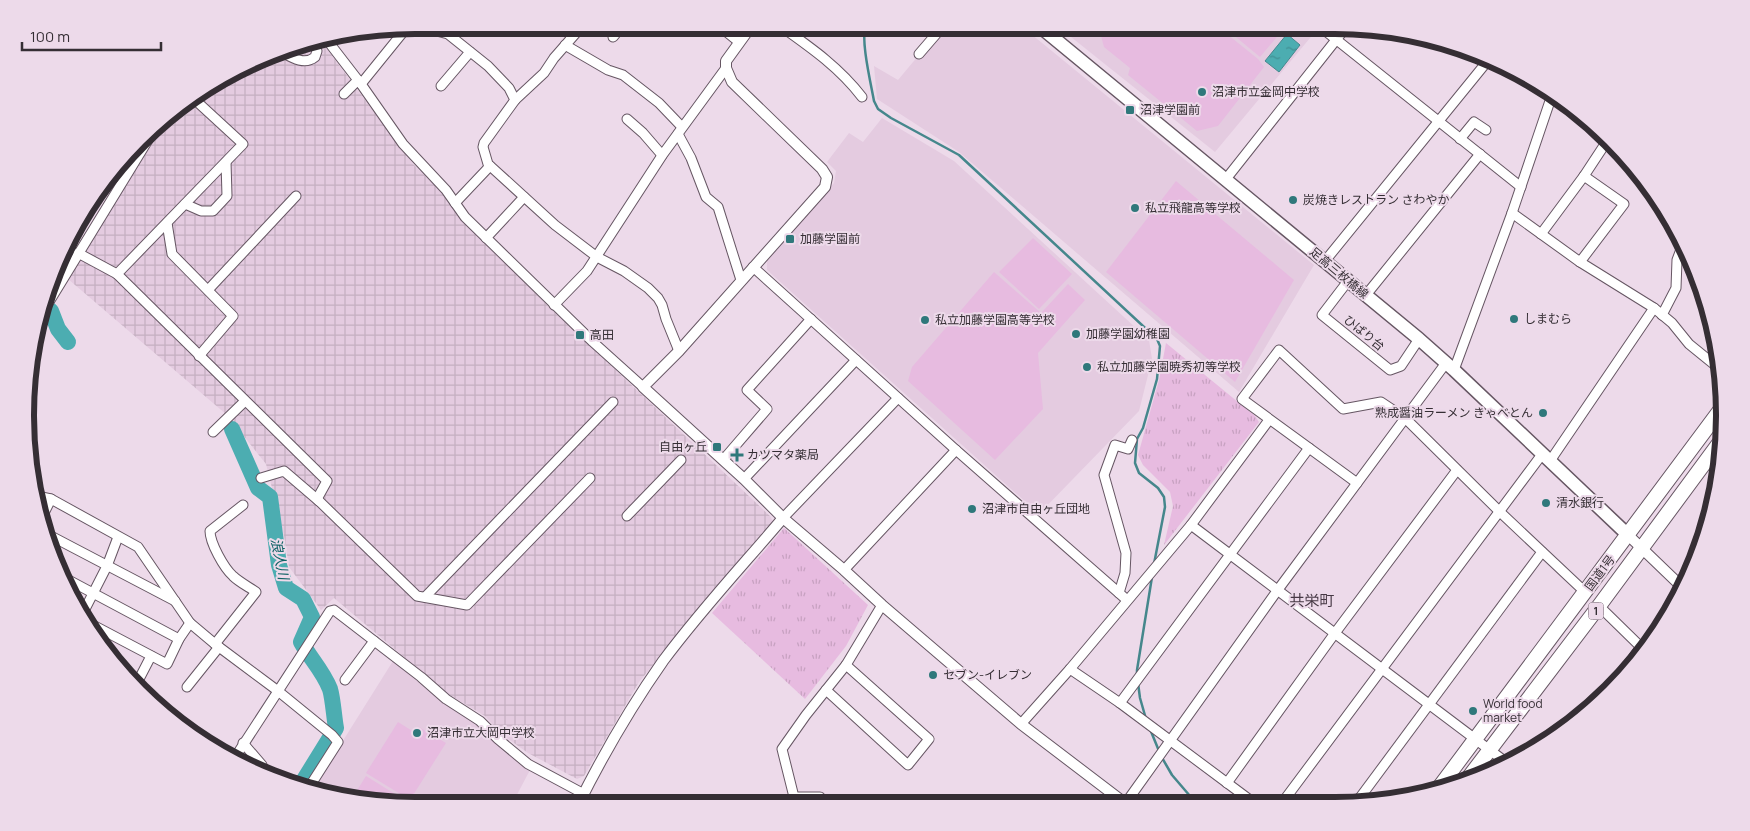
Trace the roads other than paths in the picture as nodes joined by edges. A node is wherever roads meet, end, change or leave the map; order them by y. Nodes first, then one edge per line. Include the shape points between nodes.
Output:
1 (448, 34) edge
2 (569, 34) edge
3 (574, 34) edge
4 (616, 34) edge
5 (729, 34) edge
6 (745, 34) edge
7 (792, 34) edge
8 (937, 34) edge
9 (1049, 34) edge
10 (1329, 34) edge
11 (1341, 34) edge
12 (400, 35) edge
13 (572, 37) junction
14 (613, 37) dead end
15 (1336, 40) junction
16 (739, 42) junction
17 (330, 44) edge
18 (565, 45) junction
19 (315, 47) edge
20 (470, 52) junction
21 (920, 54) dead end
22 (289, 56) edge
23 (1485, 65) edge
24 (726, 68) junction
25 (359, 82) junction
26 (441, 86) dead end
27 (344, 94) dead end
28 (862, 97) dead end
29 (515, 100) junction
30 (1550, 100) edge
31 (197, 102) edge
32 (627, 119) dead end
33 (1438, 121) junction
34 (680, 130) junction
35 (1486, 130) dead end
36 (1460, 139) junction
37 (1604, 146) edge
38 (142, 150) edge
39 (1480, 154) junction
40 (662, 155) junction
41 (226, 162) junction
42 (490, 166) junction
43 (1584, 176) junction
44 (1226, 180) junction
45 (1521, 187) junction
46 (296, 196) dead end
47 (524, 197) junction
48 (455, 203) junction
49 (185, 204) junction
50 (1512, 213) junction
51 (167, 222) junction
52 (1541, 234) junction
53 (486, 238) junction
54 (78, 253) junction
55 (1680, 253) edge
56 (597, 256) junction
57 (1325, 261) junction
58 (1580, 262) junction
59 (754, 266) junction
60 (117, 274) junction
61 (741, 280) junction
62 (1348, 280) junction
63 (208, 290) junction
64 (54, 293) edge
65 (1366, 295) junction
66 (554, 305) junction
67 (1654, 308) junction
68 (1662, 314) junction
69 (811, 319) junction
70 (1419, 339) junction
71 (679, 351) junction
72 (199, 356) junction
73 (856, 360) junction
74 (1713, 364) edge
75 (1450, 367) junction
76 (643, 387) junction
77 (898, 398) junction
78 (245, 401) junction
79 (613, 402) dead end
80 (1716, 416) edge
81 (1405, 418) junction
82 (1269, 420) junction
83 (213, 432) dead end
84 (1132, 440) dead end
85 (1309, 448) junction
86 (956, 450) junction
87 (1714, 450) edge
88 (1546, 457) junction
89 (681, 460) dead end
90 (723, 460) junction
91 (1457, 470) junction
92 (261, 478) dead end
93 (590, 478) dead end
94 (744, 479) junction
95 (1357, 484) junction
96 (43, 497) edge
97 (51, 499) junction
98 (318, 501) junction
99 (243, 505) dead end
100 (46, 509) edge
101 (1500, 512) junction
102 (627, 516) dead end
103 (783, 518) junction
104 (1191, 526) junction
105 (1628, 535) junction
106 (118, 537) junction
107 (54, 538) edge
108 (1641, 548) junction
109 (1542, 552) junction
110 (1230, 555) junction
111 (107, 566) junction
112 (844, 570) junction
113 (72, 581) edge
114 (1677, 583) edge
115 (1277, 591) junction
116 (92, 592) junction
117 (1585, 592) junction
118 (1119, 593) junction
119 (425, 597) junction
120 (1127, 600) junction
121 (177, 602) junction
122 (882, 605) junction
123 (1599, 606) junction
124 (86, 607) edge
125 (190, 623) junction
126 (98, 628) edge
127 (1335, 634) junction
128 (179, 639) junction
129 (374, 641) junction
130 (1639, 645) edge
131 (217, 646) junction
132 (151, 656) junction
133 (846, 665) junction
134 (1382, 668) junction
135 (1070, 669) junction
136 (138, 677) edge
137 (345, 680) dead end
138 (187, 687) dead end
139 (826, 690) junction
140 (278, 691) junction
141 (1120, 703) junction
142 (1429, 704) junction
143 (1021, 724) junction
144 (1475, 739) junction
145 (1170, 740) junction
146 (242, 743) junction
147 (1489, 750) junction
148 (237, 753) edge
149 (1501, 759) edge
150 (262, 765) dead end
151 (1474, 771) edge
152 (1443, 781) edge
153 (312, 783) edge
154 (1227, 783) junction
155 (584, 794) junction
156 (1361, 796) edge
157 (582, 797) edge
158 (792, 797) edge
159 (1118, 797) edge
160 (1130, 797) edge
161 (1246, 797) edge
162 (1286, 797) edge

1 - 20 street
2 - 13 street
3 - 13 street
4 - 14 street
5 - 16 street
6 - 16 street
7 - 28 street via 848,79
8 - 21 street
9 - 44 main road, 足高三枚橋線
10 - 15 street
11 - 15 street
12 - 25 street
13 - 18 street
15 - 33 street
15 - 44 street
16 - 24 street via 726,61
17 - 25 street
18 - 29 street via 544,73
18 - 34 street via 623,75 659,103
19 - 22 street via 315,57 309,61 302,62
20 - 26 street
20 - 29 street via 509,88
23 - 33 street
24 - 34 street
24 - 59 street via 732,82 827,177 825,187
25 - 27 street
25 - 48 street via 403,144
29 - 42 street via 484,143
30 - 45 street
31 - 41 street via 243,144
32 - 40 street
33 - 36 street
33 - 57 street
34 - 40 street
34 - 61 street via 706,197 718,207
35 - 36 street via 1474,122
36 - 39 street
37 - 43 street
38 - 54 street
39 - 45 street
39 - 65 street
40 - 56 street
41 - 49 street
41 - 49 street via 227,196 213,211 201,211
42 - 47 street
42 - 48 street
43 - 52 street
43 - 58 street via 1624,204
44 - 57 main road, 足高三枚橋線
45 - 50 street
46 - 63 street
47 - 53 street
47 - 56 street via 554,225
48 - 53 street
49 - 51 street
50 - 52 street
50 - 75 street
51 - 60 street
51 - 63 street via 172,254
52 - 58 street
53 - 66 street
54 - 60 street
54 - 64 street
55 - 68 street via 1676,288
56 - 66 street
56 - 71 street via 624,271 658,298
57 - 62 main road, 足高三枚橋線
58 - 67 street
59 - 61 street
59 - 69 street
60 - 72 street
61 - 71 street
62 - 65 main road, 足高三枚橋線
62 - 70 street, ひばり台 via 1322,315 1390,370 1401,366
63 - 72 street via 234,316
65 - 70 main road, 足高三枚橋線
66 - 76 street
67 - 68 street
67 - 88 street
68 - 74 street
69 - 73 street
69 - 90 street via 747,390 767,409
70 - 75 main road, 足高三枚橋線
71 - 76 street
72 - 78 street
73 - 77 street
73 - 94 street
75 - 81 street
75 - 88 main road, 足高三枚橋線
76 - 90 street
77 - 86 street
77 - 103 street
78 - 83 street
78 - 98 street via 327,481
79 - 119 street
80 - 105 highway, 国道1号 / 1
81 - 82 street via 1382,402 1343,409 1279,350 1242,399
81 - 91 street
81 - 95 street
82 - 85 street
82 - 104 street
84 - 118 street via 1128,449 1115,445 1104,475 1126,553
85 - 95 street
85 - 110 street
86 - 112 street
86 - 118 street
87 - 108 highway, 国道1号 / 1
88 - 101 street
88 - 105 main road, 足高三枚橋線
89 - 102 street
90 - 94 street
91 - 101 street
91 - 127 street
92 - 98 street via 284,470
93 - 119 street via 467,605
94 - 103 street
95 - 115 street
96 - 97 street
97 - 100 street
97 - 106 street
98 - 119 street via 417,596
99 - 131 street via 210,531 210,538 233,576 256,592
101 - 109 street
101 - 134 street
103 - 112 street
103 - 155 street via 665,659 642,692
104 - 110 street
104 - 120 street
105 - 108 street
105 - 117 highway, 国道1号 / 1
106 - 111 street
106 - 121 street via 138,547
107 - 111 street
108 - 114 street
108 - 123 highway, 国道1号 / 1
109 - 117 street
109 - 142 street
110 - 115 street
110 - 141 street
111 - 116 street
111 - 121 street
112 - 122 street
113 - 116 street
115 - 127 street
115 - 145 street
116 - 124 street
116 - 128 street
117 - 144 highway, 国道1号 / 1
118 - 120 street
120 - 135 street
121 - 125 street
122 - 133 street
122 - 143 street
123 - 130 street
123 - 147 highway, 国道1号 / 1
125 - 128 street
125 - 131 street
126 - 132 street
127 - 134 street
127 - 154 street
128 - 132 street via 167,664
129 - 137 street
129 - 140 street via 334,610 330,611
129 - 155 street via 446,699 480,721 528,764
131 - 138 street
131 - 140 street
132 - 136 street
133 - 139 street
133 - 139 street via 929,739 908,765
134 - 142 street
134 - 162 street
135 - 141 street
135 - 143 street
139 - 158 street via 782,749
140 - 146 street
140 - 153 street via 338,742
141 - 145 street
142 - 144 street
142 - 156 street
143 - 159 street
144 - 147 street
144 - 152 highway, 国道1号 / 1
145 - 154 street
145 - 160 street
146 - 148 street
146 - 150 street
147 - 149 street
147 - 151 highway, 国道1号 / 1
154 - 161 street
155 - 157 street

